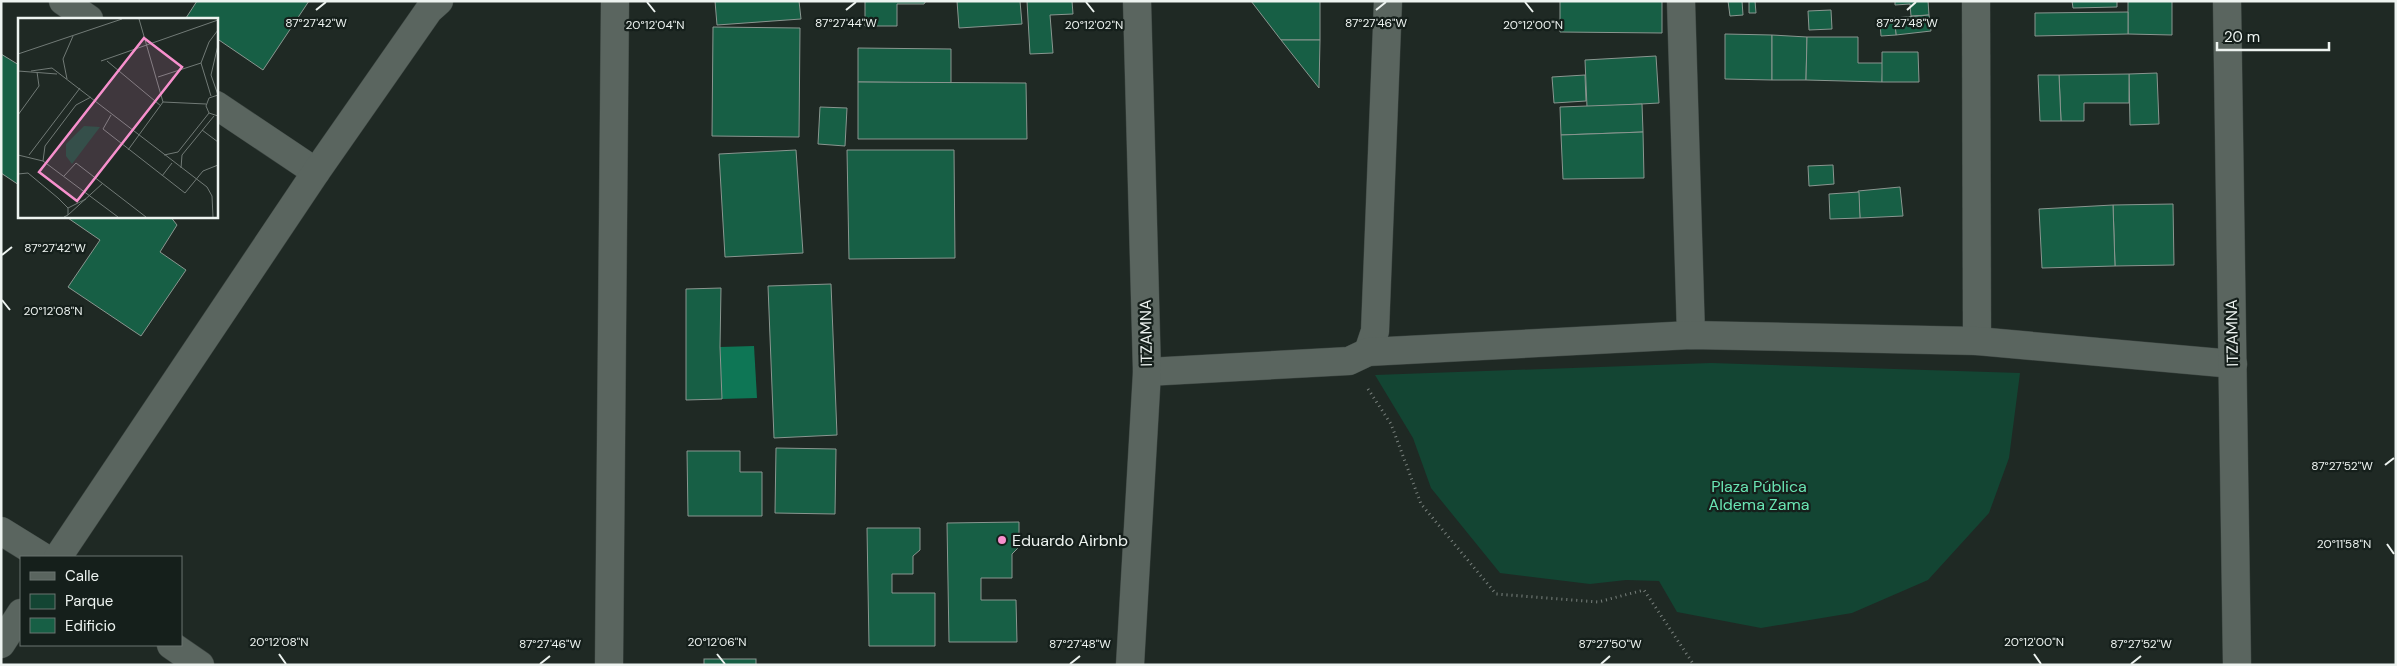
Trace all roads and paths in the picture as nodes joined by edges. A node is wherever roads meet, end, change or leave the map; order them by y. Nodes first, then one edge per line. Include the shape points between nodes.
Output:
1 (62, 1) edge
2 (439, 1) edge
3 (616, 1) edge
4 (1137, 1) edge
5 (1388, 1) edge
6 (1681, 1) edge
7 (1976, 1) edge
8 (2226, 1) edge
9 (88, 18) edge
10 (218, 105) edge
11 (316, 172) junction
12 (1691, 335) junction
13 (1976, 341) junction
14 (1358, 357) junction
15 (2233, 364) junction
16 (1147, 372) junction
17 (1, 531) edge
18 (41, 556) edge
19 (59, 556) edge
20 (20, 616) edge
21 (1, 644) edge
22 (172, 646) edge
23 (200, 665) edge
24 (609, 665) edge
25 (1130, 665) edge
26 (1694, 665) edge
27 (2237, 665) edge

1 - 9 street
2 - 11 street via 428,10
3 - 24 street
4 - 16 street, ITZAMNA
5 - 14 street via 1375,331
6 - 12 street
7 - 13 street
8 - 15 street, ITZAMNA
10 - 11 street
11 - 19 street
12 - 13 street
12 - 14 street
13 - 15 street
14 - 16 street
14 - 26 path via 1391,424 1422,504 1496,594 1598,602 1644,590
15 - 27 street, ITZAMNA
16 - 25 street, ITZAMNA
17 - 18 street
20 - 21 street
22 - 23 street

